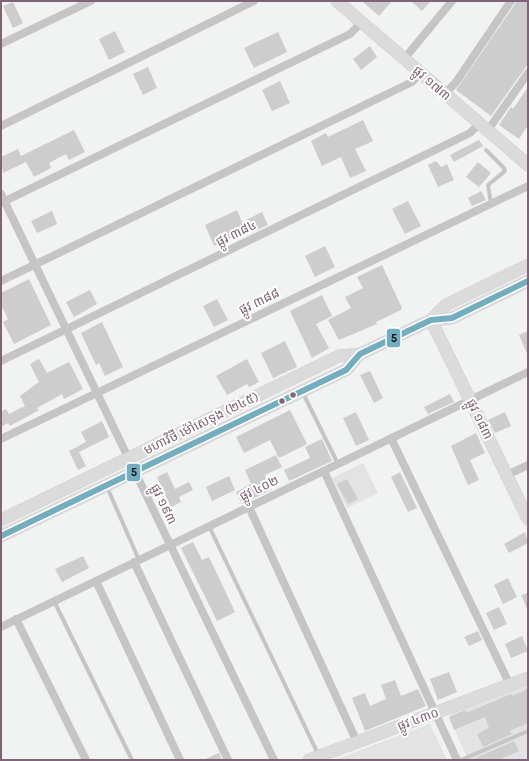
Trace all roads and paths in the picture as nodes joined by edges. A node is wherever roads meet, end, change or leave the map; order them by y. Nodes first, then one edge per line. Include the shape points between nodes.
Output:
1 (91, 1) edge
2 (254, 1) edge
3 (337, 1) edge
4 (452, 1) edge
5 (511, 1) edge
6 (362, 22) junction
7 (1, 44) edge
8 (404, 59) junction
9 (420, 73) junction
10 (528, 73) edge
11 (445, 94) junction
12 (1, 126) edge
13 (484, 127) junction
14 (486, 150) dead end
15 (528, 165) edge
16 (528, 186) edge
17 (2, 199) edge
18 (491, 204) junction
19 (35, 264) junction
20 (528, 265) edge
21 (1, 281) edge
22 (528, 281) edge
23 (431, 320) junction
24 (66, 329) junction
25 (360, 354) junction
26 (1, 360) edge
27 (528, 372) edge
28 (302, 390) junction
29 (97, 392) junction
30 (470, 400) junction
31 (391, 438) junction
32 (1, 439) edge
33 (129, 458) junction
34 (338, 464) junction
35 (528, 465) edge
36 (135, 471) junction
37 (324, 471) junction
38 (507, 475) junction
39 (106, 486) junction
40 (249, 507) junction
41 (528, 519) edge
42 (1, 520) edge
43 (209, 526) junction
44 (1, 536) edge
45 (171, 545) junction
46 (137, 561) junction
47 (96, 581) junction
48 (54, 601) junction
49 (16, 619) junction
50 (1, 627) edge
51 (528, 678) edge
52 (510, 685) junction
53 (434, 713) junction
54 (528, 731) edge
55 (357, 742) junction
56 (314, 758) edge
57 (86, 760) edge
58 (132, 760) edge
59 (180, 760) edge
60 (228, 760) edge
61 (274, 760) edge
62 (457, 760) edge
63 (461, 760) edge

1 - 7 street
2 - 12 street
3 - 6 main road, ផ្លូវ ១៧៣
4 - 8 street
5 - 11 street via 456,82
6 - 8 main road, ផ្លូវ ១៧៣
6 - 17 street via 350,34
8 - 9 main road, ផ្លូវ ១៧៣
9 - 11 main road, ផ្លូវ ១៧៣
9 - 19 street via 412,82
10 - 13 street, ផ្លូវ ៣៨៤
11 - 13 main road, ផ្លូវ ១៧៣
13 - 15 main road, ផ្លូវ ១៧៣
13 - 24 street, ផ្លូវ ៣៨៤
14 - 18 lane via 505,171 488,185
16 - 18 street, ផ្លូវ ៣៨៨
17 - 19 street, ផ្លូវ ១៩៣
18 - 29 street, ផ្លូវ ៣៨៨
19 - 21 street
19 - 24 street, ផ្លូវ ១៩៣
20 - 23 main road, មហាវិថី ម៉ៅសេទុង (២៤៥) via 446,305
22 - 23 main road, មហាវិថី ម៉ៅសេទុង (២៤៥) via 452,318
23 - 25 main road, មហាវិថី ម៉ៅសេទុង (២៤៥)
23 - 30 main road, ផ្លូវ ១៨៣
24 - 26 street, ផ្លូវ ៣៨៤
24 - 29 street, ផ្លូវ ១៩៣
25 - 28 main road, មហាវិថី ម៉ៅសេទុង (២៤៥) via 346,370
25 - 33 main road, មហាវិថី ម៉ៅសេទុង (២៤៥) via 339,356
27 - 30 street, ផ្លូវ ៤០២
28 - 34 lane
28 - 36 main road, មហាវិថី ម៉ៅសេទុង (២៤៥)
29 - 32 street, ផ្លូវ ៣៨៨
29 - 33 street, ផ្លូវ ១៩៣
30 - 31 street, ផ្លូវ ៤០២
30 - 38 main road, ផ្លូវ ១៨៣
31 - 34 street, ផ្លូវ ៤០២
31 - 52 street
33 - 36 street, ផ្លូវ ១៩៣
33 - 42 main road, មហាវិថី ម៉ៅសេទុង (២៤៥)
34 - 37 street, ផ្លូវ ៤០២
35 - 38 street
36 - 39 main road, មហាវិថី ម៉ៅសេទុង (២៤៥)
36 - 45 street, ផ្លូវ ១៩៣
37 - 40 street, ផ្លូវ ៤០២
37 - 53 street
38 - 41 main road, ផ្លូវ ១៨៣
39 - 44 main road, មហាវិថី ម៉ៅសេទុង (២៤៥)
39 - 46 lane
40 - 43 street, ផ្លូវ ៤០២
40 - 55 street
43 - 45 street, ផ្លូវ ៤០២
43 - 56 lane
45 - 46 street, ផ្លូវ ៤០២
45 - 61 street, ផ្លូវ ១៩៣
46 - 47 street, ផ្លូវ ៤០២
46 - 60 street
47 - 48 street, ផ្លូវ ៤០២
47 - 59 street
48 - 49 street, ផ្លូវ ៤០២
48 - 58 lane
49 - 50 street, ផ្លូវ ៤០២
49 - 57 street
51 - 52 main road, ផ្លូវ ៤៣០
52 - 53 main road, ផ្លូវ ៤៣០
53 - 55 main road, ផ្លូវ ៤៣០
53 - 62 street
54 - 63 lane
55 - 56 main road, ផ្លូវ ៤៣០

